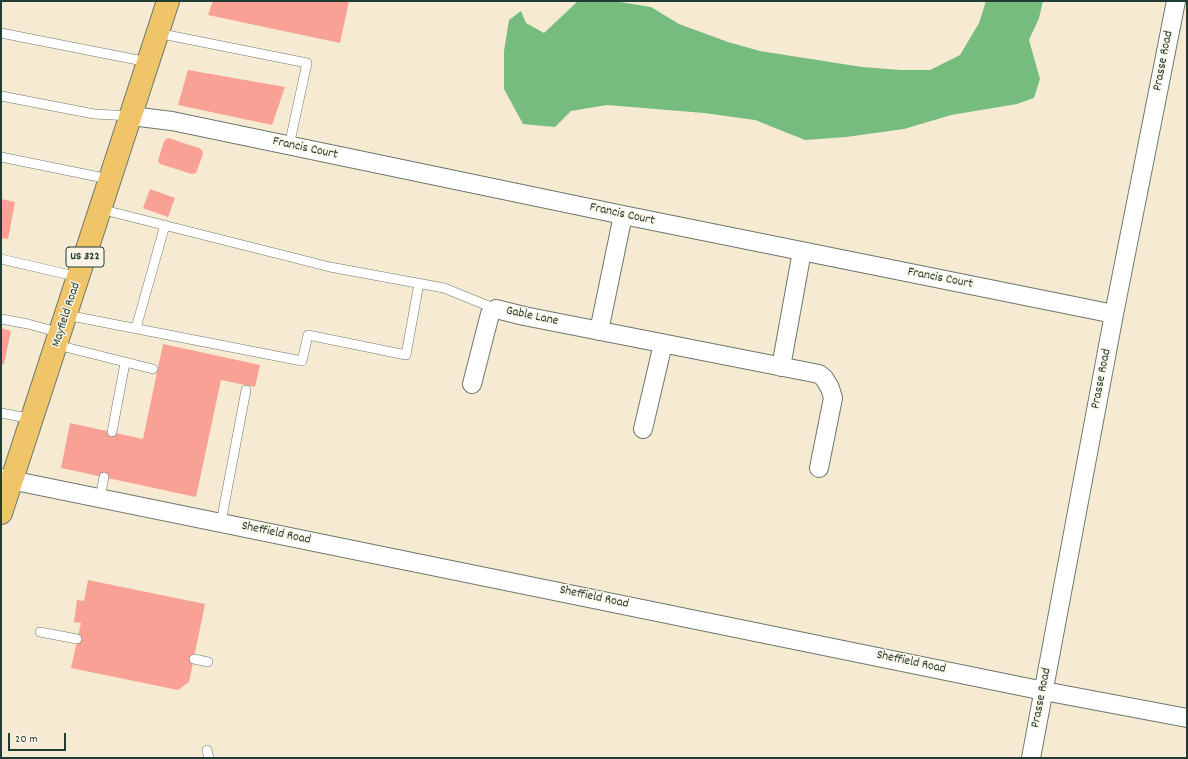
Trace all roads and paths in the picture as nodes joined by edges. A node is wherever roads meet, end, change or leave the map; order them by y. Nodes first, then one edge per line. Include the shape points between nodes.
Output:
1 (168, 1) edge
2 (1176, 1) edge
3 (1, 33) edge
4 (157, 33) junction
5 (148, 62) junction
6 (1, 96) edge
7 (131, 116) junction
8 (289, 146) junction
9 (1, 158) edge
10 (110, 180) junction
11 (100, 209) junction
12 (623, 215) junction
13 (165, 226) junction
14 (802, 251) junction
15 (1, 259) edge
16 (79, 277) junction
17 (419, 283) junction
18 (496, 309) junction
19 (1114, 314) junction
20 (1, 320) edge
21 (136, 328) junction
22 (61, 331) junction
23 (599, 331) junction
24 (663, 344) junction
25 (125, 363) junction
26 (781, 367) junction
27 (154, 370) dead end
28 (472, 384) dead end
29 (246, 390) dead end
30 (1, 413) edge
31 (32, 419) junction
32 (643, 429) dead end
33 (112, 432) dead end
34 (819, 468) dead end
35 (104, 477) dead end
36 (7, 479) edge
37 (100, 498) junction
38 (1, 514) edge
39 (221, 522) junction
40 (40, 632) dead end
41 (77, 639) dead end
42 (194, 659) dead end
43 (208, 662) dead end
44 (1044, 690) junction
45 (1187, 718) edge
46 (1031, 758) edge

1 - 4 main road, Mayfield Road / US 322
2 - 19 street, Prasse Road
3 - 5 lane
4 - 5 main road, Mayfield Road / US 322
4 - 8 lane via 307,63
5 - 7 main road, Mayfield Road / US 322
6 - 7 lane via 94,114
7 - 8 street, Francis Court via 172,121
7 - 10 main road, Mayfield Road / US 322
8 - 12 street, Francis Court
9 - 10 lane
10 - 11 main road, Mayfield Road / US 322
11 - 13 lane
11 - 16 main road, Mayfield Road / US 322
12 - 14 street, Francis Court
12 - 23 street
13 - 17 lane via 330,267
13 - 21 lane
14 - 19 street, Francis Court
14 - 26 street
15 - 16 lane
16 - 22 main road, Mayfield Road / US 322
17 - 18 lane via 444,288
17 - 21 lane via 406,355 308,335 302,361
18 - 23 street, Gable Lane
18 - 28 street, Gable Lane via 490,314
19 - 44 street, Prasse Road
20 - 22 lane
21 - 22 lane
22 - 25 lane
22 - 31 main road, Mayfield Road / US 322
23 - 24 street, Gable Lane
24 - 26 street, Gable Lane
24 - 32 street
25 - 27 lane
25 - 33 lane
26 - 34 street, Gable Lane via 818,374 824,378 834,398
29 - 39 lane
30 - 31 lane
31 - 36 main road, Mayfield Road / US 322
35 - 37 lane
36 - 37 street, Sheffield Road
36 - 38 main road, Mayfield Road / US 322
37 - 39 street, Sheffield Road
39 - 44 street, Sheffield Road
40 - 41 lane
42 - 43 lane
44 - 45 street, Sheffield Road
44 - 46 street, Prasse Road

